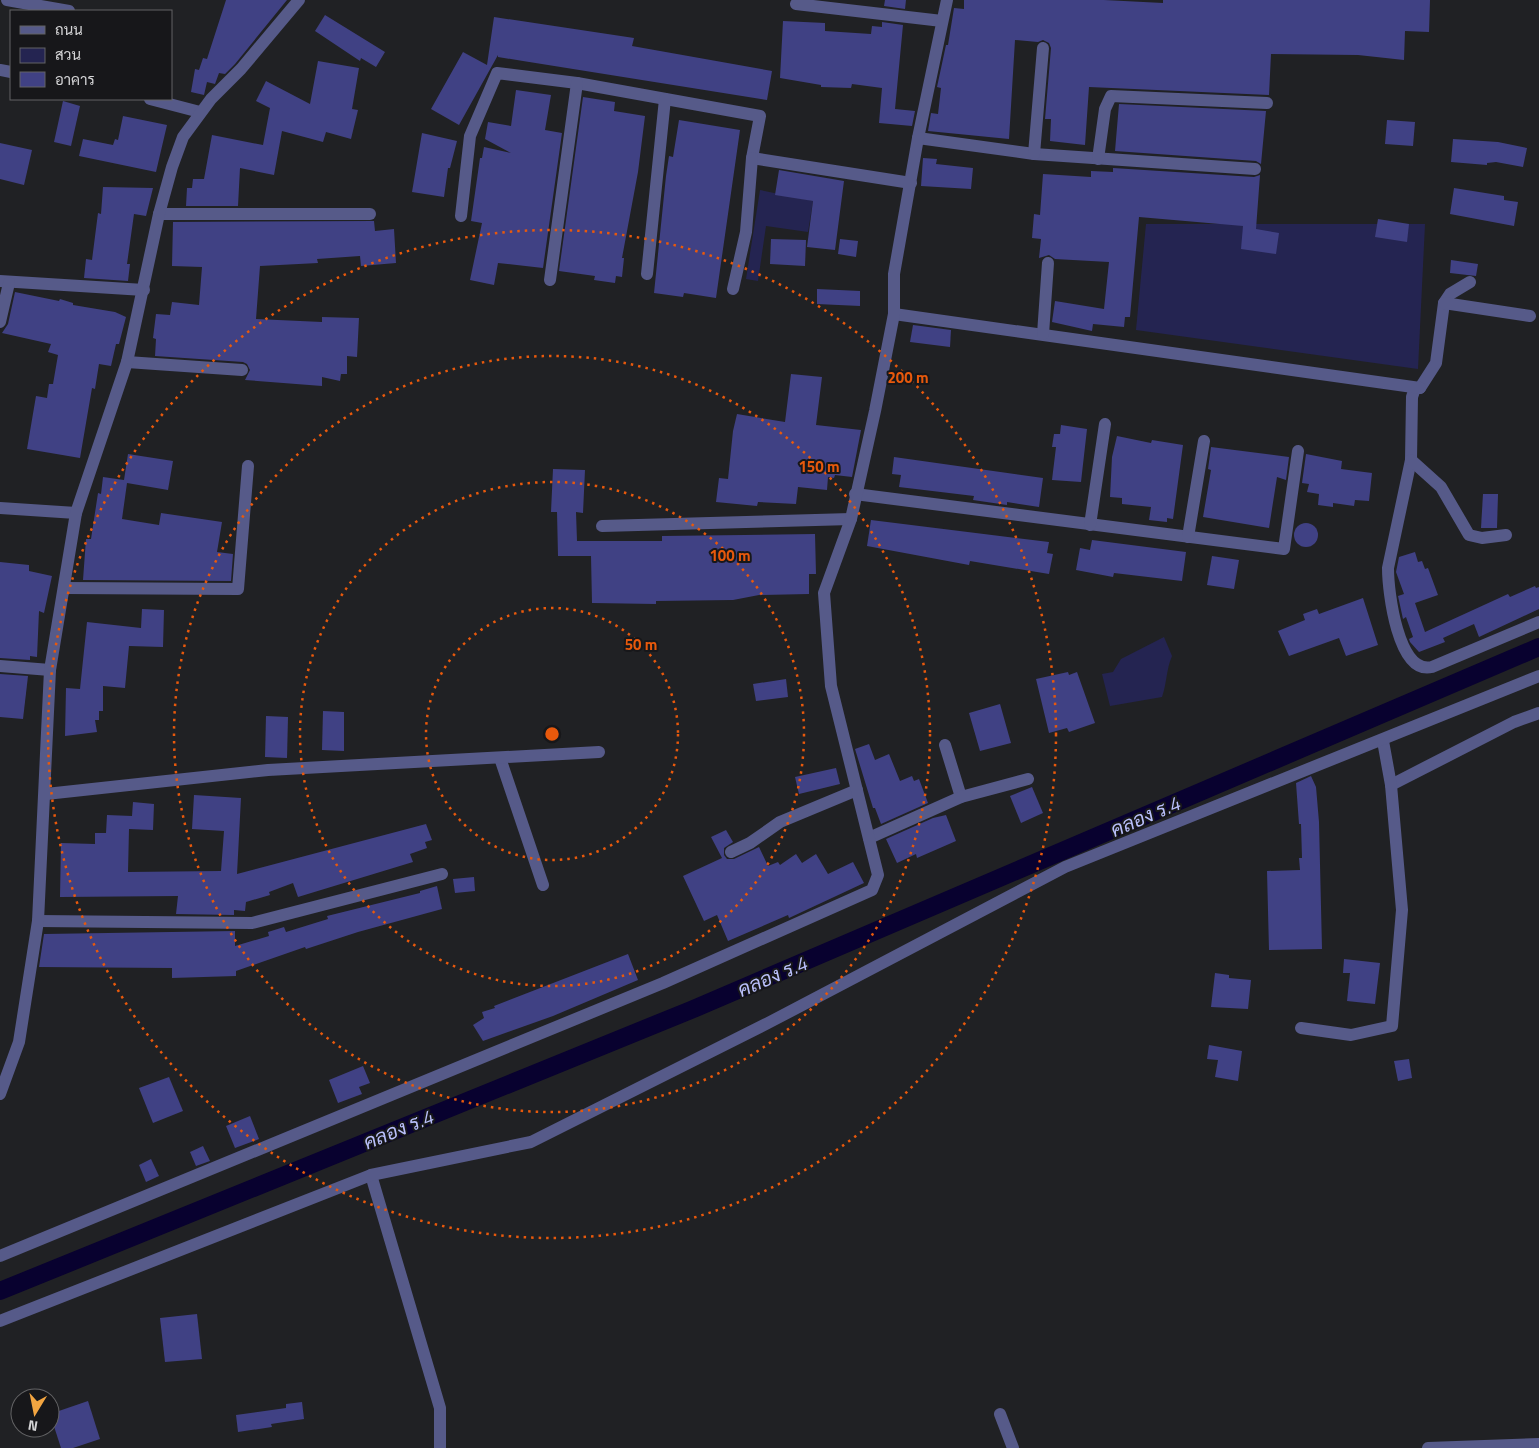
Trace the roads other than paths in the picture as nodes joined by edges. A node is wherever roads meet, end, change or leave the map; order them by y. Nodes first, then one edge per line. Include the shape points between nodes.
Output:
1 (7, 0) edge
2 (299, 0) edge
3 (947, 0) edge
4 (796, 4) dead end
5 (63, 10) edge
6 (942, 21) junction
7 (1043, 48) dead end
8 (577, 83) junction
9 (665, 99) junction
10 (154, 100) edge
11 (1267, 103) dead end
12 (200, 112) junction
13 (918, 138) junction
14 (1034, 154) junction
15 (752, 158) junction
16 (1098, 159) junction
17 (1255, 169) dead end
18 (911, 183) junction
19 (159, 214) junction
20 (370, 214) dead end
21 (461, 216) dead end
22 (1048, 262) dead end
23 (647, 274) dead end
24 (550, 280) dead end
25 (4, 282) edge
26 (1470, 282) dead end
27 (733, 289) dead end
28 (144, 290) junction
29 (1444, 303) junction
30 (894, 314) junction
31 (1530, 316) dead end
32 (0, 322) edge
33 (1043, 334) junction
34 (127, 362) junction
35 (242, 370) dead end
36 (1420, 388) junction
37 (1105, 424) dead end
38 (1204, 441) dead end
39 (1298, 451) dead end
40 (1411, 460) junction
41 (248, 466) dead end
42 (855, 494) junction
43 (0, 508) edge
44 (76, 513) junction
45 (851, 519) junction
46 (1090, 525) junction
47 (602, 526) dead end
48 (1506, 535) dead end
49 (1188, 537) junction
50 (65, 588) junction
51 (1539, 622) edge
52 (0, 666) edge
53 (50, 670) junction
54 (1539, 676) edge
55 (1539, 713) edge
56 (1383, 741) junction
57 (945, 745) dead end
58 (599, 752) dead end
59 (500, 758) junction
60 (1028, 779) dead end
61 (1391, 785) junction
62 (857, 790) junction
63 (46, 794) junction
64 (961, 797) junction
65 (869, 838) junction
66 (731, 852) dead end
67 (442, 874) dead end
68 (543, 885) dead end
69 (38, 921) junction
70 (1301, 1028) dead end
71 (0, 1094) edge
72 (371, 1176) junction
73 (0, 1256) edge
74 (0, 1321) edge
75 (1000, 1414) dead end
76 (1539, 1444) edge
77 (440, 1448) edge
78 (1013, 1448) edge
79 (1428, 1448) edge

1 - 5 street
2 - 12 street
3 - 6 street
4 - 6 street
6 - 13 street
7 - 14 street
8 - 9 street
8 - 21 street via 497,73 470,136
8 - 24 street
9 - 15 street via 760,116
9 - 23 street
10 - 12 street
11 - 16 street via 1111,96
12 - 19 street via 183,138
13 - 14 street
13 - 18 street
14 - 16 street
15 - 18 street
15 - 27 street via 746,232
16 - 17 street
18 - 30 street via 894,274
19 - 20 street
19 - 28 street
22 - 33 street
25 - 28 street
25 - 32 street
26 - 29 street via 1450,294
28 - 34 street
29 - 31 street
29 - 36 street via 1436,363
30 - 33 street
30 - 42 street
33 - 36 street
34 - 35 street
34 - 44 street
36 - 40 street via 1415,388 1412,397
37 - 46 street
38 - 49 street
39 - 49 street via 1284,549
40 - 48 street via 1441,487 1469,535 1482,538
40 - 51 street via 1388,568 1388,585 1395,619 1406,652 1414,664 1432,667
41 - 50 street via 238,589
42 - 45 street
42 - 46 street
43 - 44 street
44 - 50 street
45 - 47 street
45 - 62 street via 824,593 831,686
46 - 49 street
50 - 53 street
52 - 53 street
53 - 63 street
54 - 56 street
55 - 61 street via 1514,722
56 - 61 street
56 - 72 street via 1065,867 531,1142
57 - 64 street
58 - 59 street
59 - 63 street via 268,770
59 - 68 street
60 - 64 street
61 - 70 street via 1402,910 1392,1026 1351,1035
62 - 65 street
62 - 66 street via 780,822
63 - 69 street
64 - 65 street
65 - 73 street via 878,875 872,890 663,984
67 - 69 street via 252,923
69 - 71 street via 19,1042
72 - 74 street
72 - 77 street via 440,1408
75 - 78 street
76 - 79 street

